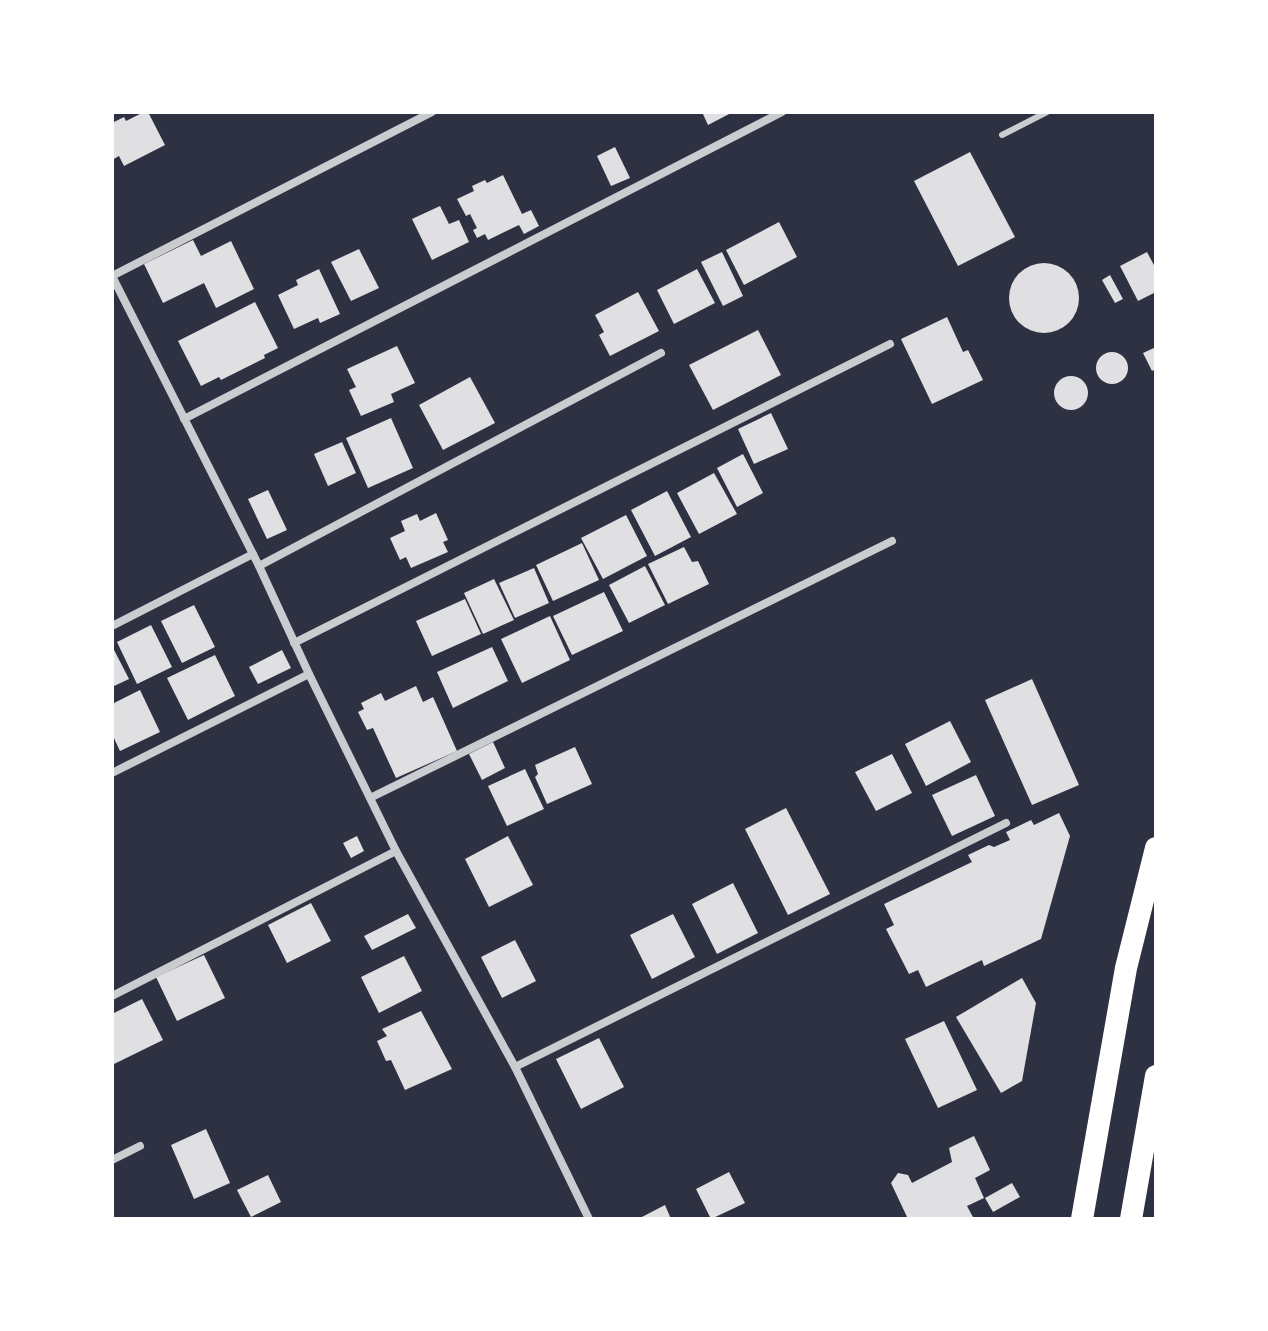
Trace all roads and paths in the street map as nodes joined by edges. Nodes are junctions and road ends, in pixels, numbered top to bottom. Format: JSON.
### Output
{"nodes":[{"id":1,"x":432,"y":112,"type":"edge"},
{"id":2,"x":782,"y":112,"type":"edge"},
{"id":3,"x":1047,"y":112,"type":"edge"},
{"id":4,"x":1002,"y":135,"type":"dead end"},
{"id":5,"x":112,"y":276,"type":"edge"},
{"id":6,"x":890,"y":344,"type":"dead end"},
{"id":7,"x":661,"y":353,"type":"dead end"},
{"id":8,"x":184,"y":419,"type":"junction"},
{"id":9,"x":892,"y":541,"type":"dead end"},
{"id":10,"x":253,"y":554,"type":"junction"},
{"id":11,"x":259,"y":566,"type":"junction"},
{"id":12,"x":112,"y":626,"type":"edge"},
{"id":13,"x":294,"y":643,"type":"junction"},
{"id":14,"x":309,"y":674,"type":"junction"},
{"id":15,"x":112,"y":773,"type":"edge"},
{"id":16,"x":370,"y":798,"type":"junction"},
{"id":17,"x":1006,"y":823,"type":"dead end"},
{"id":18,"x":1156,"y":848,"type":"edge"},
{"id":19,"x":396,"y":851,"type":"junction"},
{"id":20,"x":112,"y":996,"type":"edge"},
{"id":21,"x":515,"y":1067,"type":"junction"},
{"id":22,"x":1156,"y":1076,"type":"edge"},
{"id":23,"x":140,"y":1146,"type":"dead end"},
{"id":24,"x":112,"y":1160,"type":"edge"},
{"id":25,"x":589,"y":1219,"type":"edge"},
{"id":26,"x":1082,"y":1219,"type":"edge"},
{"id":27,"x":1131,"y":1219,"type":"edge"}],
"edges":[{"from":1,"to":5,"type":"street"},
{"from":2,"to":8,"type":"street"},
{"from":3,"to":4,"type":"lane"},
{"from":5,"to":8,"type":"street"},
{"from":6,"to":13,"type":"street"},
{"from":7,"to":11,"type":"street"},
{"from":8,"to":10,"type":"street"},
{"from":9,"to":16,"type":"street"},
{"from":10,"to":11,"type":"street"},
{"from":10,"to":12,"type":"street"},
{"from":11,"to":13,"type":"street"},
{"from":13,"to":14,"type":"street"},
{"from":14,"to":15,"type":"street"},
{"from":14,"to":16,"type":"street"},
{"from":16,"to":19,"type":"street"},
{"from":17,"to":21,"type":"street"},
{"from":18,"to":26,"type":"highway"},
{"from":19,"to":20,"type":"street"},
{"from":19,"to":21,"type":"street"},
{"from":21,"to":25,"type":"street"},
{"from":22,"to":27,"type":"highway"},
{"from":23,"to":24,"type":"street"}]}
